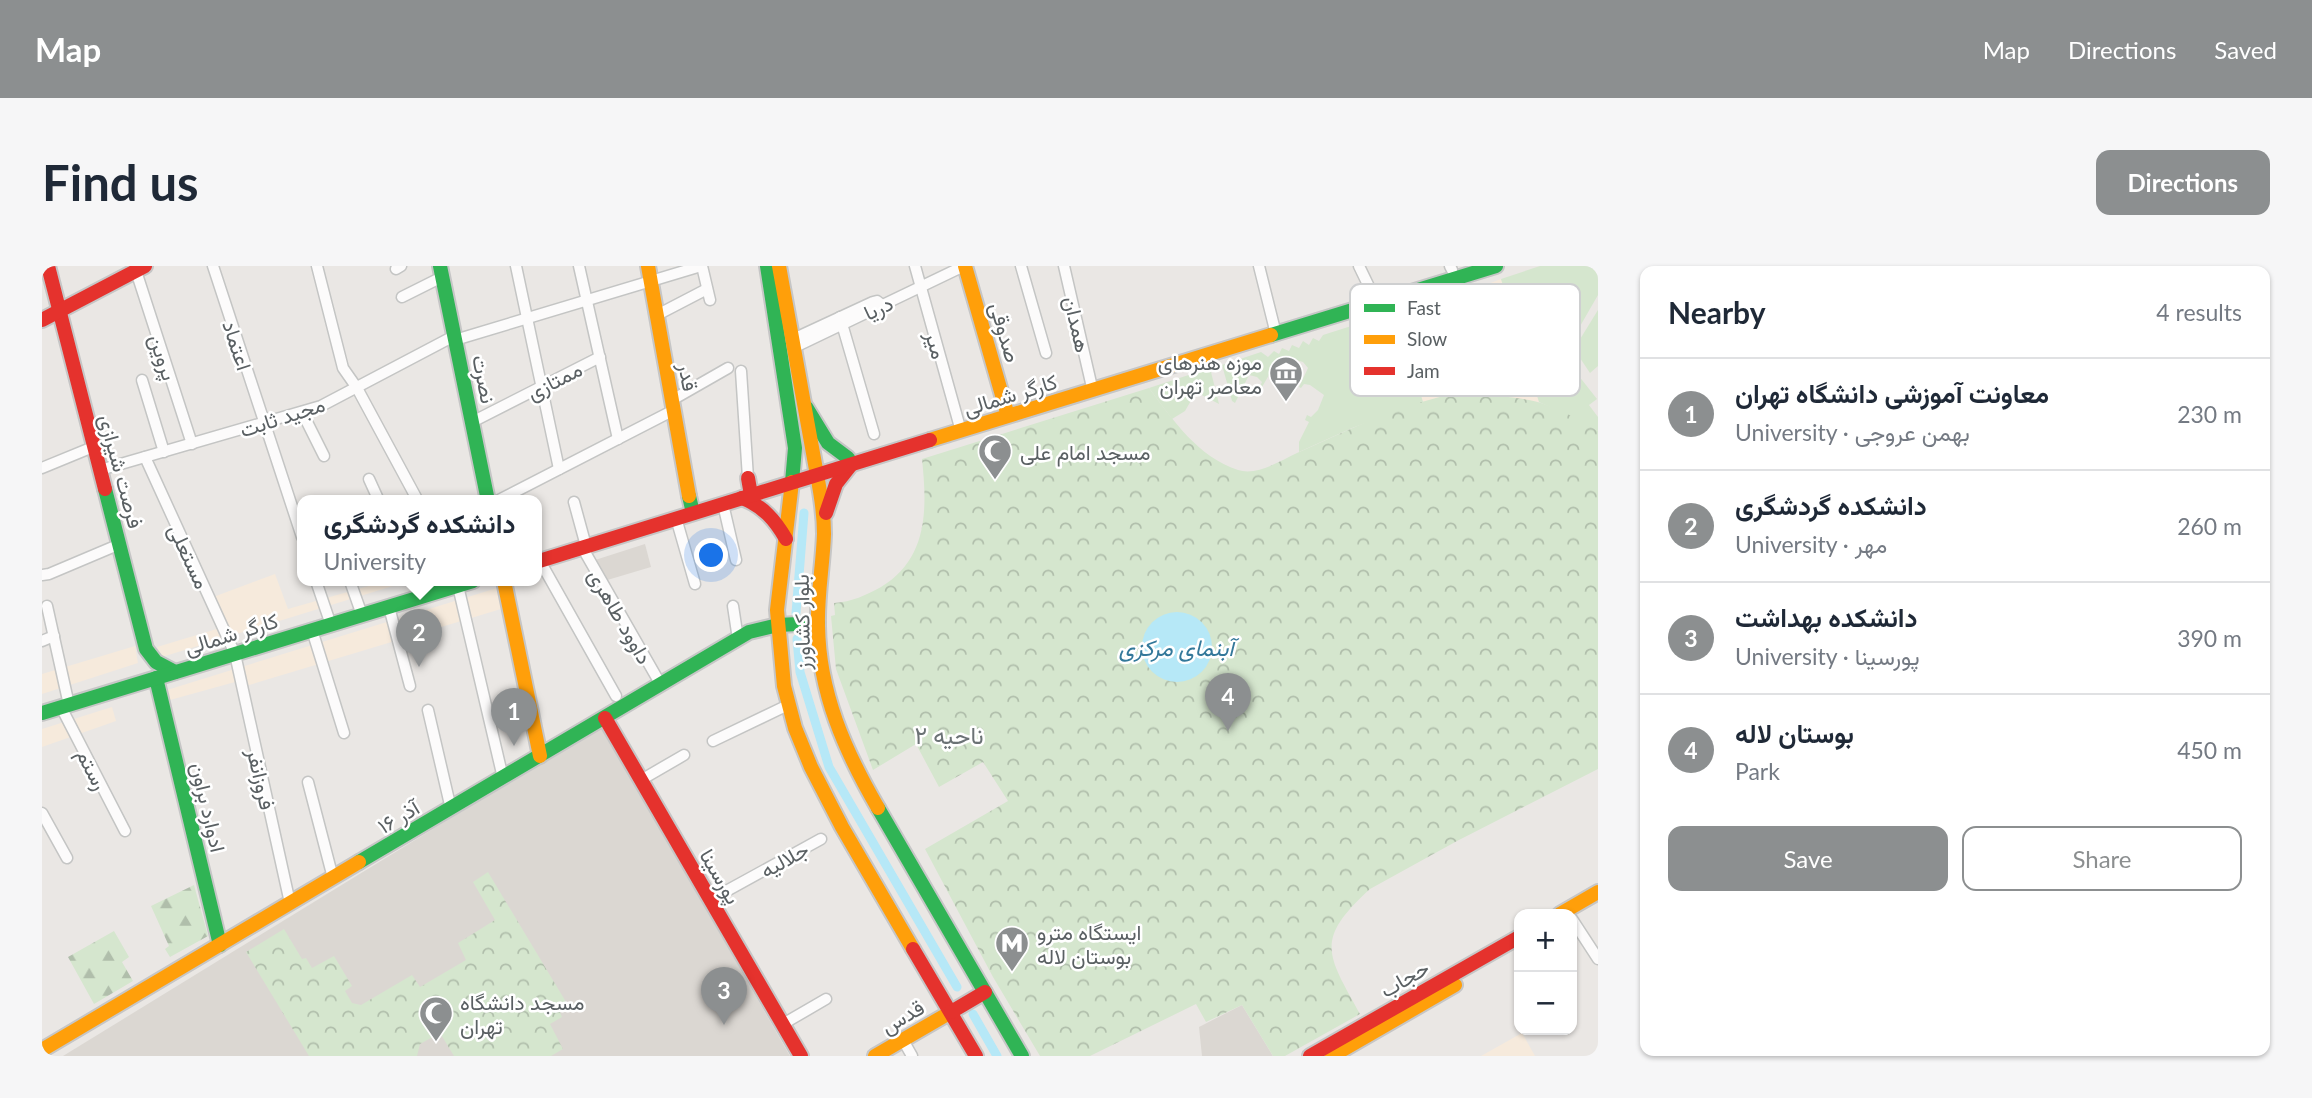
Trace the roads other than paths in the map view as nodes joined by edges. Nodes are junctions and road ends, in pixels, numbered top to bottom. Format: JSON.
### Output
{"nodes":[{"id":1,"x":48,"y":266,"type":"edge"},
{"id":2,"x":213,"y":266,"type":"edge"},
{"id":3,"x":317,"y":266,"type":"edge"},
{"id":4,"x":516,"y":266,"type":"edge"},
{"id":5,"x":579,"y":266,"type":"edge"},
{"id":6,"x":648,"y":266,"type":"edge"},
{"id":7,"x":702,"y":266,"type":"edge"},
{"id":8,"x":767,"y":266,"type":"edge"},
{"id":9,"x":779,"y":266,"type":"edge"},
{"id":10,"x":915,"y":266,"type":"edge"},
{"id":11,"x":965,"y":266,"type":"edge"},
{"id":12,"x":1021,"y":266,"type":"edge"},
{"id":13,"x":1064,"y":266,"type":"edge"},
{"id":14,"x":1259,"y":266,"type":"edge"},
{"id":15,"x":1359,"y":266,"type":"edge"},
{"id":16,"x":1496,"y":266,"type":"edge"},
{"id":17,"x":140,"y":268,"type":"edge"},
{"id":18,"x":1456,"y":270,"type":"edge"},
{"id":19,"x":441,"y":272,"type":"edge"},
{"id":20,"x":650,"y":281,"type":"junction"},
{"id":21,"x":1368,"y":284,"type":"edge"},
{"id":22,"x":1417,"y":284,"type":"edge"},
{"id":23,"x":921,"y":287,"type":"junction"},
{"id":24,"x":707,"y":289,"type":"junction"},
{"id":25,"x":402,"y":297,"type":"dead end"},
{"id":26,"x":587,"y":300,"type":"junction"},
{"id":27,"x":710,"y":300,"type":"dead end"},
{"id":28,"x":1350,"y":307,"type":"edge"},
{"id":29,"x":59,"y":311,"type":"junction"},
{"id":30,"x":657,"y":315,"type":"junction"},
{"id":31,"x":527,"y":318,"type":"junction"},
{"id":32,"x":42,"y":320,"type":"edge"},
{"id":33,"x":841,"y":320,"type":"junction"},
{"id":34,"x":1275,"y":330,"type":"junction"},
{"id":35,"x":455,"y":338,"type":"junction"},
{"id":36,"x":792,"y":344,"type":"junction"},
{"id":37,"x":1046,"y":353,"type":"dead end"},
{"id":38,"x":600,"y":357,"type":"junction"},
{"id":39,"x":728,"y":368,"type":"dead end"},
{"id":40,"x":741,"y":371,"type":"dead end"},
{"id":41,"x":142,"y":380,"type":"dead end"},
{"id":42,"x":541,"y":387,"type":"junction"},
{"id":43,"x":1092,"y":387,"type":"junction"},
{"id":44,"x":357,"y":388,"type":"junction"},
{"id":45,"x":802,"y":400,"type":"junction"},
{"id":46,"x":673,"y":405,"type":"junction"},
{"id":47,"x":302,"y":412,"type":"junction"},
{"id":48,"x":1007,"y":413,"type":"junction"},
{"id":49,"x":472,"y":422,"type":"junction"},
{"id":50,"x":264,"y":423,"type":"junction"},
{"id":51,"x":960,"y":427,"type":"junction"},
{"id":52,"x":874,"y":433,"type":"dead end"},
{"id":53,"x":618,"y":439,"type":"junction"},
{"id":54,"x":192,"y":444,"type":"junction"},
{"id":55,"x":93,"y":447,"type":"junction"},
{"id":56,"x":164,"y":452,"type":"junction"},
{"id":57,"x":324,"y":456,"type":"dead end"},
{"id":58,"x":145,"y":457,"type":"junction"},
{"id":59,"x":850,"y":461,"type":"junction"},
{"id":60,"x":42,"y":468,"type":"edge"},
{"id":61,"x":559,"y":469,"type":"junction"},
{"id":62,"x":100,"y":470,"type":"junction"},
{"id":63,"x":816,"y":472,"type":"junction"},
{"id":64,"x":747,"y":478,"type":"joint"},
{"id":65,"x":369,"y":479,"type":"dead end"},
{"id":66,"x":792,"y":482,"type":"junction"},
{"id":67,"x":376,"y":495,"type":"edge"},
{"id":68,"x":415,"y":495,"type":"edge"},
{"id":69,"x":487,"y":495,"type":"edge"},
{"id":70,"x":509,"y":495,"type":"edge"},
{"id":71,"x":747,"y":496,"type":"junction"},
{"id":72,"x":573,"y":502,"type":"dead end"},
{"id":73,"x":723,"y":504,"type":"junction"},
{"id":74,"x":693,"y":513,"type":"junction"},
{"id":75,"x":676,"y":518,"type":"junction"},
{"id":76,"x":824,"y":519,"type":"junction"},
{"id":77,"x":297,"y":522,"type":"edge"},
{"id":78,"x":786,"y":540,"type":"junction"},
{"id":79,"x":120,"y":544,"type":"junction"},
{"id":80,"x":584,"y":547,"type":"junction"},
{"id":81,"x":542,"y":560,"type":"edge"},
{"id":82,"x":736,"y":560,"type":"dead end"},
{"id":83,"x":542,"y":568,"type":"edge"},
{"id":84,"x":42,"y":575,"type":"edge"},
{"id":85,"x":695,"y":584,"type":"dead end"},
{"id":86,"x":318,"y":586,"type":"edge"},
{"id":87,"x":352,"y":586,"type":"edge"},
{"id":88,"x":420,"y":586,"type":"edge"},
{"id":89,"x":455,"y":586,"type":"edge"},
{"id":90,"x":465,"y":586,"type":"edge"},
{"id":91,"x":505,"y":586,"type":"edge"},
{"id":92,"x":424,"y":596,"type":"junction"},
{"id":93,"x":47,"y":606,"type":"dead end"},
{"id":94,"x":733,"y":606,"type":"dead end"},
{"id":95,"x":389,"y":607,"type":"junction"},
{"id":96,"x":362,"y":615,"type":"junction"},
{"id":97,"x":818,"y":623,"type":"junction"},
{"id":98,"x":331,"y":625,"type":"junction"},
{"id":99,"x":778,"y":625,"type":"junction"},
{"id":100,"x":312,"y":630,"type":"junction"},
{"id":101,"x":54,"y":636,"type":"junction"},
{"id":102,"x":738,"y":639,"type":"junction"},
{"id":103,"x":42,"y":640,"type":"edge"},
{"id":104,"x":235,"y":654,"type":"junction"},
{"id":105,"x":176,"y":672,"type":"junction"},
{"id":106,"x":156,"y":678,"type":"junction"},
{"id":107,"x":660,"y":685,"type":"junction"},
{"id":108,"x":410,"y":686,"type":"dead end"},
{"id":109,"x":616,"y":696,"type":"dead end"},
{"id":110,"x":788,"y":705,"type":"junction"},
{"id":111,"x":65,"y":706,"type":"junction"},
{"id":112,"x":429,"y":710,"type":"dead end"},
{"id":113,"x":42,"y":713,"type":"edge"},
{"id":114,"x":605,"y":718,"type":"junction"},
{"id":115,"x":344,"y":733,"type":"dead end"},
{"id":116,"x":713,"y":741,"type":"dead end"},
{"id":117,"x":684,"y":755,"type":"dead end"},
{"id":118,"x":540,"y":756,"type":"junction"},
{"id":119,"x":503,"y":778,"type":"junction"},
{"id":120,"x":641,"y":780,"type":"junction"},
{"id":121,"x":308,"y":782,"type":"dead end"},
{"id":122,"x":451,"y":808,"type":"junction"},
{"id":123,"x":42,"y":813,"type":"edge"},
{"id":124,"x":125,"y":831,"type":"dead end"},
{"id":125,"x":821,"y":839,"type":"dead end"},
{"id":126,"x":68,"y":859,"type":"dead end"},
{"id":127,"x":333,"y":878,"type":"junction"},
{"id":128,"x":1598,"y":892,"type":"edge"},
{"id":129,"x":710,"y":900,"type":"junction"},
{"id":130,"x":290,"y":903,"type":"junction"},
{"id":131,"x":1598,"y":903,"type":"edge"},
{"id":132,"x":1576,"y":909,"type":"edge"},
{"id":133,"x":1577,"y":911,"type":"edge"},
{"id":134,"x":1577,"y":928,"type":"edge"},
{"id":135,"x":1514,"y":940,"type":"edge"},
{"id":136,"x":220,"y":945,"type":"junction"},
{"id":137,"x":1514,"y":951,"type":"edge"},
{"id":138,"x":1598,"y":959,"type":"edge"},
{"id":139,"x":985,"y":992,"type":"junction"},
{"id":140,"x":825,"y":999,"type":"dead end"},
{"id":141,"x":951,"y":1012,"type":"junction"},
{"id":142,"x":783,"y":1024,"type":"junction"},
{"id":143,"x":1352,"y":1039,"type":"junction"},
{"id":144,"x":903,"y":1040,"type":"junction"},
{"id":145,"x":42,"y":1050,"type":"edge"},
{"id":146,"x":801,"y":1056,"type":"edge"},
{"id":147,"x":875,"y":1056,"type":"edge"},
{"id":148,"x":912,"y":1056,"type":"edge"},
{"id":149,"x":976,"y":1056,"type":"edge"},
{"id":150,"x":1022,"y":1056,"type":"edge"},
{"id":151,"x":1310,"y":1056,"type":"edge"},
{"id":152,"x":1333,"y":1056,"type":"edge"}],
"edges":[{"from":1,"to":29,"type":"main road","name":"فرصت شیرازی"},
{"from":2,"to":50,"type":"street","name":"اعتماد"},
{"from":3,"to":44,"type":"street"},
{"from":4,"to":31,"type":"street"},
{"from":5,"to":26,"type":"street"},
{"from":6,"to":20,"type":"main road","name":"قدر"},
{"from":7,"to":20,"type":"street","name":"مجید ثابت"},
{"from":7,"to":24,"type":"street"},
{"from":8,"to":66,"type":"main road","name":"بلوار کشاورز"},
{"from":9,"to":36,"type":"main road","name":"بلوار کشاورز"},
{"from":10,"to":23,"type":"street","name":"میر"},
{"from":11,"to":23,"type":"street","name":"دریا"},
{"from":11,"to":48,"type":"main road","name":"صدوقی"},
{"from":12,"to":37,"type":"street"},
{"from":13,"to":43,"type":"street","name":"همدان"},
{"from":14,"to":34,"type":"street"},
{"from":15,"to":21,"type":"street"},
{"from":16,"to":18,"type":"main road"},
{"from":17,"to":29,"type":"main road"},
{"from":17,"to":54,"type":"street","name":"پروین"},
{"from":18,"to":22,"type":"main road"},
{"from":19,"to":25,"type":"street"},
{"from":19,"to":35,"type":"main road","name":"نصرت"},
{"from":20,"to":26,"type":"street","name":"مجید ثابت"},
{"from":20,"to":30,"type":"main road","name":"قدر"},
{"from":23,"to":33,"type":"street","name":"دریا"},
{"from":23,"to":51,"type":"street","name":"میر"},
{"from":24,"to":27,"type":"street"},
{"from":24,"to":30,"type":"street"},
{"from":26,"to":31,"type":"street","name":"مجید ثابت"},
{"from":26,"to":38,"type":"street"},
{"from":28,"to":34,"type":"main road"},
{"from":29,"to":32,"type":"main road"},
{"from":29,"to":55,"type":"main road","name":"فرصت شیرازی"},
{"from":30,"to":46,"type":"main road","name":"قدر"},
{"from":31,"to":35,"type":"street","name":"مجید ثابت"},
{"from":31,"to":42,"type":"street"},
{"from":33,"to":36,"type":"street","name":"دریا"},
{"from":33,"to":52,"type":"street"},
{"from":34,"to":43,"type":"main road"},
{"from":35,"to":44,"type":"street","name":"مجید ثابت"},
{"from":35,"to":49,"type":"main road","name":"نصرت"},
{"from":36,"to":45,"type":"main road","name":"بلوار کشاورز"},
{"from":38,"to":42,"type":"street","name":"ممتازی"},
{"from":38,"to":53,"type":"street"},
{"from":39,"to":46,"type":"street"},
{"from":40,"to":64,"type":"street"},
{"from":41,"to":56,"type":"street"},
{"from":42,"to":49,"type":"street","name":"ممتازی"},
{"from":42,"to":61,"type":"street"},
{"from":43,"to":48,"type":"main road","name":"کارگر شمالی"},
{"from":44,"to":47,"type":"street","name":"مجید ثابت"},
{"from":44,"to":68,"type":"street"},
{"from":45,"to":59,"type":"main road"},
{"from":45,"to":63,"type":"main road","name":"بلوار کشاورز"},
{"from":46,"to":53,"type":"street"},
{"from":46,"to":74,"type":"main road","name":"قدر"},
{"from":47,"to":50,"type":"street","name":"مجید ثابت"},
{"from":47,"to":57,"type":"street"},
{"from":48,"to":51,"type":"main road","name":"کارگر شمالی"},
{"from":49,"to":69,"type":"main road","name":"نصرت"},
{"from":50,"to":54,"type":"street","name":"مجید ثابت"},
{"from":50,"to":77,"type":"street","name":"اعتماد"},
{"from":51,"to":59,"type":"main road","name":"کارگر شمالی"},
{"from":53,"to":61,"type":"street"},
{"from":54,"to":56,"type":"street","name":"مجید ثابت"},
{"from":55,"to":60,"type":"street"},
{"from":55,"to":62,"type":"main road","name":"فرصت شیرازی"},
{"from":56,"to":58,"type":"street","name":"مجید ثابت"},
{"from":58,"to":62,"type":"street","name":"مجید ثابت"},
{"from":58,"to":104,"type":"street","name":"مستعلی"},
{"from":59,"to":63,"type":"main road","name":"کارگر شمالی"},
{"from":59,"to":76,"type":"main road"},
{"from":61,"to":70,"type":"street"},
{"from":62,"to":79,"type":"main road","name":"فرصت شیرازی"},
{"from":63,"to":66,"type":"main road","name":"کارگر شمالی"},
{"from":63,"to":76,"type":"main road","name":"بلوار کشاورز"},
{"from":64,"to":71,"type":"main road"},
{"from":65,"to":67,"type":"street"},
{"from":66,"to":71,"type":"main road","name":"کارگر شمالی"},
{"from":66,"to":78,"type":"main road","name":"بلوار کشاورز"},
{"from":71,"to":73,"type":"main road","name":"کارگر شمالی"},
{"from":71,"to":78,"type":"main road"},
{"from":72,"to":80,"type":"street","name":"داوود طاهری"},
{"from":73,"to":74,"type":"main road","name":"کارگر شمالی"},
{"from":73,"to":82,"type":"street"},
{"from":74,"to":75,"type":"main road","name":"کارگر شمالی"},
{"from":75,"to":80,"type":"main road","name":"کارگر شمالی"},
{"from":75,"to":85,"type":"street"},
{"from":76,"to":97,"type":"main road","name":"بلوار کشاورز"},
{"from":78,"to":99,"type":"main road","name":"بلوار کشاورز"},
{"from":79,"to":84,"type":"street"},
{"from":79,"to":105,"type":"main road","name":"فرصت شیرازی"},
{"from":80,"to":81,"type":"main road","name":"کارگر شمالی"},
{"from":80,"to":107,"type":"street","name":"داوود طاهری"},
{"from":83,"to":109,"type":"street"},
{"from":86,"to":98,"type":"street"},
{"from":87,"to":96,"type":"street"},
{"from":88,"to":92,"type":"street"},
{"from":89,"to":92,"type":"main road","name":"کارگر شمالی"},
{"from":90,"to":119,"type":"street"},
{"from":91,"to":118,"type":"main road"},
{"from":92,"to":95,"type":"main road","name":"کارگر شمالی"},
{"from":93,"to":101,"type":"street","name":"رستم"},
{"from":94,"to":102,"type":"street"},
{"from":95,"to":96,"type":"main road","name":"کارگر شمالی"},
{"from":95,"to":108,"type":"street"},
{"from":96,"to":98,"type":"main road","name":"کارگر شمالی"},
{"from":97,"to":99,"type":"main road","name":"۱۶ آذر"},
{"from":97,"to":139,"type":"main road","name":"بلوار کشاورز"},
{"from":98,"to":100,"type":"main road","name":"کارگر شمالی"},
{"from":99,"to":102,"type":"main road","name":"۱۶ آذر"},
{"from":99,"to":110,"type":"main road","name":"بلوار کشاورز"},
{"from":100,"to":104,"type":"main road","name":"کارگر شمالی"},
{"from":100,"to":115,"type":"street"},
{"from":101,"to":103,"type":"street"},
{"from":101,"to":111,"type":"street","name":"رستم"},
{"from":102,"to":107,"type":"main road","name":"۱۶ آذر"},
{"from":104,"to":105,"type":"main road","name":"کارگر شمالی"},
{"from":104,"to":130,"type":"street","name":"فروزانفر"},
{"from":105,"to":106,"type":"main road","name":"کارگر شمالی"},
{"from":106,"to":111,"type":"main road","name":"کارگر شمالی"},
{"from":106,"to":136,"type":"main road","name":"ادوارد براون"},
{"from":107,"to":114,"type":"main road","name":"۱۶ آذر"},
{"from":110,"to":116,"type":"street"},
{"from":110,"to":141,"type":"main road","name":"بلوار کشاورز"},
{"from":111,"to":113,"type":"main road","name":"کارگر شمالی"},
{"from":111,"to":124,"type":"street","name":"رستم"},
{"from":112,"to":122,"type":"street"},
{"from":114,"to":118,"type":"main road","name":"۱۶ آذر"},
{"from":114,"to":120,"type":"main road","name":"پورسینا"},
{"from":117,"to":120,"type":"street"},
{"from":118,"to":119,"type":"main road","name":"۱۶ آذر"},
{"from":119,"to":122,"type":"main road","name":"۱۶ آذر"},
{"from":120,"to":129,"type":"main road","name":"پورسینا"},
{"from":121,"to":127,"type":"street"},
{"from":122,"to":127,"type":"main road","name":"۱۶ آذر"},
{"from":123,"to":126,"type":"street"},
{"from":125,"to":129,"type":"street","name":"جلالیه"},
{"from":127,"to":130,"type":"main road","name":"۱۶ آذر"},
{"from":128,"to":132,"type":"main road"},
{"from":129,"to":142,"type":"main road","name":"پورسینا"},
{"from":130,"to":136,"type":"main road","name":"۱۶ آذر"},
{"from":131,"to":133,"type":"main road"},
{"from":134,"to":138,"type":"street"},
{"from":135,"to":143,"type":"main road","name":"حجاب"},
{"from":136,"to":145,"type":"main road","name":"۱۶ آذر"},
{"from":137,"to":143,"type":"main road","name":"حجاب"},
{"from":139,"to":141,"type":"main road","name":"قدس"},
{"from":139,"to":150,"type":"main road","name":"بلوار کشاورز"},
{"from":140,"to":142,"type":"street"},
{"from":141,"to":144,"type":"main road","name":"قدس"},
{"from":141,"to":149,"type":"main road","name":"بلوار کشاورز"},
{"from":142,"to":146,"type":"main road","name":"پورسینا"},
{"from":143,"to":151,"type":"main road","name":"حجاب"},
{"from":143,"to":152,"type":"main road","name":"حجاب"},
{"from":144,"to":147,"type":"main road","name":"قدس"},
{"from":144,"to":148,"type":"street"}]}
